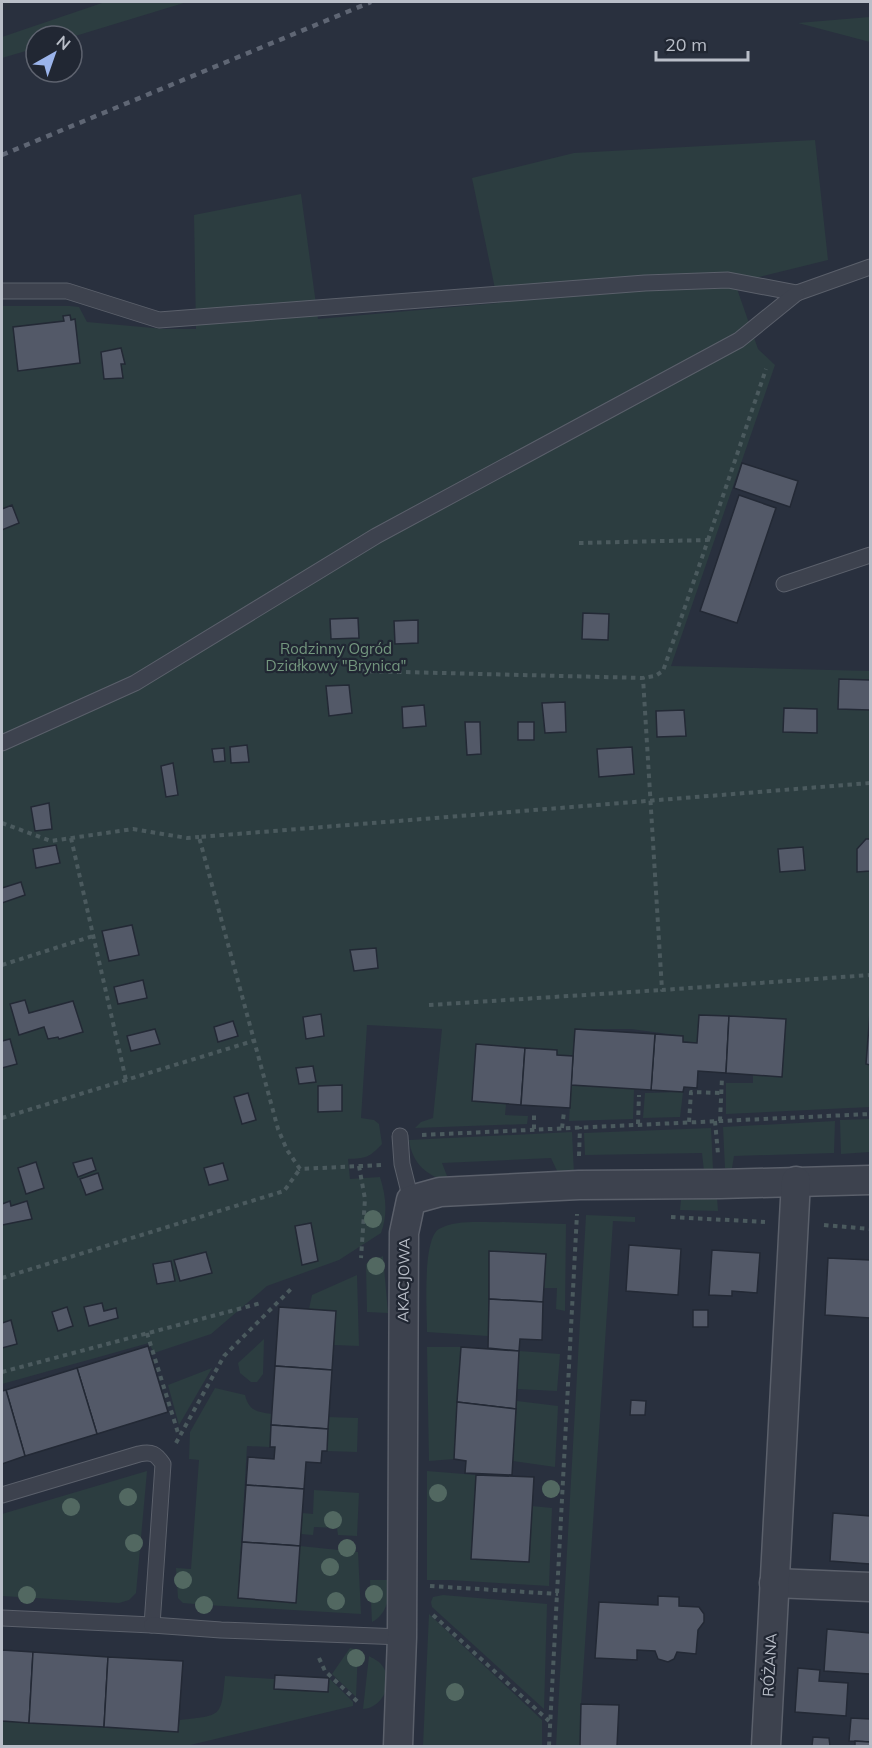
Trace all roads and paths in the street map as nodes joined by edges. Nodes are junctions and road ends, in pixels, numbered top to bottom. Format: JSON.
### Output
{"nodes":[{"id":1,"x":870,"y":267,"type":"edge"},
{"id":2,"x":2,"y":291,"type":"edge"},
{"id":3,"x":797,"y":293,"type":"junction"},
{"id":4,"x":766,"y":369,"type":"dead end"},
{"id":5,"x":708,"y":540,"type":"junction"},
{"id":6,"x":579,"y":543,"type":"dead end"},
{"id":7,"x":870,"y":555,"type":"edge"},
{"id":8,"x":784,"y":584,"type":"dead end"},
{"id":9,"x":360,"y":671,"type":"dead end"},
{"id":10,"x":643,"y":678,"type":"junction"},
{"id":11,"x":2,"y":743,"type":"edge"},
{"id":12,"x":870,"y":783,"type":"edge"},
{"id":13,"x":649,"y":800,"type":"junction"},
{"id":14,"x":2,"y":823,"type":"edge"},
{"id":15,"x":199,"y":837,"type":"junction"},
{"id":16,"x":71,"y":838,"type":"junction"},
{"id":17,"x":93,"y":936,"type":"junction"},
{"id":18,"x":2,"y":965,"type":"edge"},
{"id":19,"x":870,"y":975,"type":"edge"},
{"id":20,"x":662,"y":990,"type":"junction"},
{"id":21,"x":429,"y":1005,"type":"dead end"},
{"id":22,"x":253,"y":1041,"type":"junction"},
{"id":23,"x":722,"y":1077,"type":"dead end"},
{"id":24,"x":126,"y":1080,"type":"junction"},
{"id":25,"x":721,"y":1093,"type":"junction"},
{"id":26,"x":639,"y":1095,"type":"dead end"},
{"id":27,"x":534,"y":1111,"type":"dead end"},
{"id":28,"x":564,"y":1112,"type":"dead end"},
{"id":29,"x":870,"y":1114,"type":"edge"},
{"id":30,"x":2,"y":1118,"type":"edge"},
{"id":31,"x":720,"y":1121,"type":"junction"},
{"id":32,"x":689,"y":1122,"type":"junction"},
{"id":33,"x":638,"y":1124,"type":"junction"},
{"id":34,"x":580,"y":1127,"type":"junction"},
{"id":35,"x":562,"y":1128,"type":"junction"},
{"id":36,"x":534,"y":1129,"type":"junction"},
{"id":37,"x":400,"y":1136,"type":"joint"},
{"id":38,"x":402,"y":1164,"type":"junction"},
{"id":39,"x":358,"y":1167,"type":"junction"},
{"id":40,"x":300,"y":1169,"type":"junction"},
{"id":41,"x":870,"y":1180,"type":"edge"},
{"id":42,"x":796,"y":1181,"type":"junction"},
{"id":43,"x":579,"y":1185,"type":"junction"},
{"id":44,"x":411,"y":1200,"type":"junction"},
{"id":45,"x":667,"y":1216,"type":"dead end"},
{"id":46,"x":795,"y":1223,"type":"junction"},
{"id":47,"x":870,"y":1229,"type":"edge"},
{"id":48,"x":361,"y":1258,"type":"dead end"},
{"id":49,"x":2,"y":1278,"type":"edge"},
{"id":50,"x":292,"y":1288,"type":"dead end"},
{"id":51,"x":261,"y":1303,"type":"dead end"},
{"id":52,"x":147,"y":1333,"type":"junction"},
{"id":53,"x":2,"y":1372,"type":"edge"},
{"id":54,"x":179,"y":1437,"type":"junction"},
{"id":55,"x":163,"y":1464,"type":"junction"},
{"id":56,"x":2,"y":1495,"type":"edge"},
{"id":57,"x":774,"y":1583,"type":"junction"},
{"id":58,"x":424,"y":1586,"type":"dead end"},
{"id":59,"x":870,"y":1587,"type":"edge"},
{"id":60,"x":558,"y":1594,"type":"junction"},
{"id":61,"x":425,"y":1608,"type":"dead end"},
{"id":62,"x":2,"y":1618,"type":"edge"},
{"id":63,"x":152,"y":1625,"type":"junction"},
{"id":64,"x":310,"y":1634,"type":"junction"},
{"id":65,"x":402,"y":1637,"type":"junction"},
{"id":66,"x":360,"y":1704,"type":"dead end"},
{"id":67,"x":549,"y":1722,"type":"junction"},
{"id":68,"x":398,"y":1746,"type":"edge"},
{"id":69,"x":549,"y":1746,"type":"edge"},
{"id":70,"x":766,"y":1746,"type":"edge"}],
"edges":[{"from":1,"to":3,"type":"lane"},
{"from":2,"to":3,"type":"lane"},
{"from":3,"to":11,"type":"lane"},
{"from":4,"to":5,"type":"path"},
{"from":5,"to":6,"type":"path"},
{"from":5,"to":10,"type":"path"},
{"from":7,"to":8,"type":"lane"},
{"from":9,"to":10,"type":"path"},
{"from":10,"to":13,"type":"path"},
{"from":12,"to":13,"type":"path"},
{"from":13,"to":15,"type":"path"},
{"from":13,"to":20,"type":"path"},
{"from":14,"to":16,"type":"path"},
{"from":15,"to":16,"type":"path"},
{"from":15,"to":22,"type":"path"},
{"from":16,"to":17,"type":"path"},
{"from":17,"to":18,"type":"path"},
{"from":17,"to":24,"type":"path"},
{"from":19,"to":20,"type":"path"},
{"from":20,"to":21,"type":"path"},
{"from":22,"to":24,"type":"path"},
{"from":22,"to":40,"type":"path"},
{"from":23,"to":25,"type":"path"},
{"from":24,"to":30,"type":"path"},
{"from":25,"to":31,"type":"path"},
{"from":25,"to":32,"type":"path"},
{"from":26,"to":33,"type":"path"},
{"from":27,"to":36,"type":"path"},
{"from":28,"to":35,"type":"path"},
{"from":29,"to":31,"type":"path"},
{"from":31,"to":32,"type":"path"},
{"from":32,"to":33,"type":"path"},
{"from":33,"to":34,"type":"path"},
{"from":34,"to":35,"type":"path"},
{"from":34,"to":43,"type":"path"},
{"from":35,"to":36,"type":"path"},
{"from":36,"to":37,"type":"path"},
{"from":37,"to":38,"type":"lane"},
{"from":38,"to":39,"type":"path"},
{"from":38,"to":44,"type":"lane"},
{"from":39,"to":40,"type":"path"},
{"from":39,"to":48,"type":"path"},
{"from":40,"to":49,"type":"path"},
{"from":41,"to":42,"type":"street"},
{"from":42,"to":43,"type":"street"},
{"from":42,"to":46,"type":"street"},
{"from":43,"to":44,"type":"street"},
{"from":43,"to":60,"type":"path"},
{"from":44,"to":65,"type":"street","name":"AKACJOWA"},
{"from":45,"to":46,"type":"path"},
{"from":46,"to":47,"type":"path"},
{"from":46,"to":57,"type":"street"},
{"from":50,"to":54,"type":"path"},
{"from":51,"to":52,"type":"path"},
{"from":52,"to":53,"type":"path"},
{"from":52,"to":54,"type":"path"},
{"from":54,"to":55,"type":"path"},
{"from":55,"to":56,"type":"lane"},
{"from":55,"to":63,"type":"lane"},
{"from":57,"to":59,"type":"street"},
{"from":57,"to":70,"type":"street","name":"RÓŻANA"},
{"from":58,"to":60,"type":"path"},
{"from":60,"to":67,"type":"path"},
{"from":61,"to":67,"type":"path"},
{"from":62,"to":63,"type":"lane"},
{"from":63,"to":64,"type":"lane"},
{"from":64,"to":65,"type":"lane"},
{"from":64,"to":66,"type":"path"},
{"from":65,"to":68,"type":"street","name":"AKACJOWA"},
{"from":67,"to":69,"type":"path"}]}
